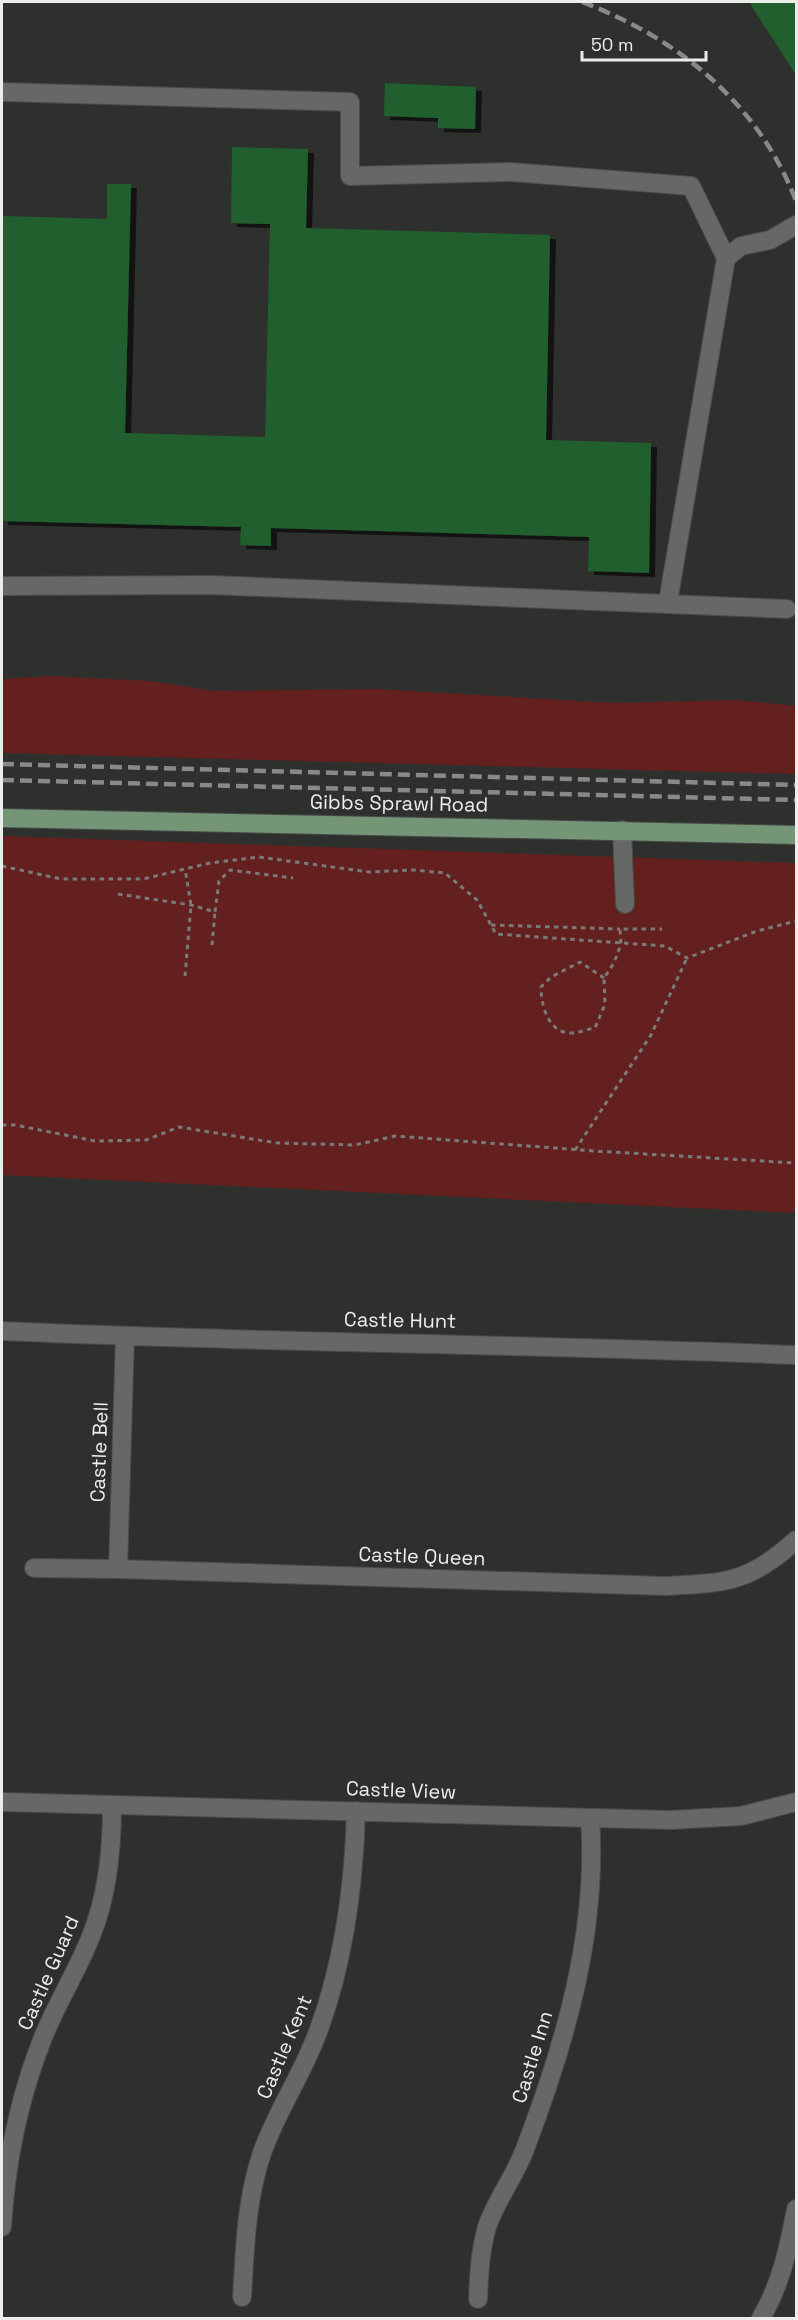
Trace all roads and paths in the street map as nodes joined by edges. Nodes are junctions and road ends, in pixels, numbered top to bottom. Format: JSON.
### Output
{"nodes":[{"id":1,"x":2,"y":92,"type":"edge"},
{"id":2,"x":796,"y":225,"type":"edge"},
{"id":3,"x":726,"y":258,"type":"junction"},
{"id":4,"x":2,"y":586,"type":"edge"},
{"id":5,"x":668,"y":603,"type":"junction"},
{"id":6,"x":787,"y":609,"type":"dead end"},
{"id":7,"x":2,"y":818,"type":"edge"},
{"id":8,"x":622,"y":830,"type":"junction"},
{"id":9,"x":796,"y":835,"type":"edge"},
{"id":10,"x":2,"y":866,"type":"edge"},
{"id":11,"x":185,"y":869,"type":"junction"},
{"id":12,"x":293,"y":878,"type":"dead end"},
{"id":13,"x":118,"y":894,"type":"dead end"},
{"id":14,"x":625,"y":904,"type":"dead end"},
{"id":15,"x":191,"y":905,"type":"junction"},
{"id":16,"x":215,"y":912,"type":"junction"},
{"id":17,"x":796,"y":921,"type":"edge"},
{"id":18,"x":491,"y":925,"type":"junction"},
{"id":19,"x":620,"y":929,"type":"junction"},
{"id":20,"x":662,"y":929,"type":"dead end"},
{"id":21,"x":621,"y":944,"type":"junction"},
{"id":22,"x":212,"y":945,"type":"dead end"},
{"id":23,"x":687,"y":957,"type":"junction"},
{"id":24,"x":185,"y":976,"type":"dead end"},
{"id":25,"x":604,"y":978,"type":"junction"},
{"id":26,"x":2,"y":1125,"type":"edge"},
{"id":27,"x":574,"y":1150,"type":"junction"},
{"id":28,"x":796,"y":1163,"type":"edge"},
{"id":29,"x":2,"y":1331,"type":"edge"},
{"id":30,"x":124,"y":1336,"type":"junction"},
{"id":31,"x":796,"y":1355,"type":"edge"},
{"id":32,"x":796,"y":1540,"type":"edge"},
{"id":33,"x":34,"y":1568,"type":"dead end"},
{"id":34,"x":118,"y":1569,"type":"junction"},
{"id":35,"x":2,"y":1802,"type":"edge"},
{"id":36,"x":796,"y":1802,"type":"edge"},
{"id":37,"x":112,"y":1806,"type":"junction"},
{"id":38,"x":356,"y":1811,"type":"junction"},
{"id":39,"x":590,"y":1818,"type":"junction"},
{"id":40,"x":796,"y":2209,"type":"edge"},
{"id":41,"x":2,"y":2228,"type":"edge"},
{"id":42,"x":242,"y":2296,"type":"dead end"},
{"id":43,"x":478,"y":2299,"type":"dead end"},
{"id":44,"x":761,"y":2319,"type":"edge"}],
"edges":[{"from":1,"to":3,"type":"street"},
{"from":2,"to":3,"type":"street"},
{"from":3,"to":5,"type":"street"},
{"from":4,"to":5,"type":"street"},
{"from":5,"to":6,"type":"street"},
{"from":7,"to":8,"type":"main road","name":"Gibbs Sprawl Road"},
{"from":8,"to":9,"type":"main road","name":"Gibbs Sprawl Road"},
{"from":8,"to":14,"type":"street"},
{"from":10,"to":11,"type":"path"},
{"from":11,"to":15,"type":"path"},
{"from":11,"to":18,"type":"path"},
{"from":12,"to":16,"type":"path"},
{"from":13,"to":15,"type":"path"},
{"from":15,"to":16,"type":"path"},
{"from":15,"to":24,"type":"path"},
{"from":16,"to":22,"type":"path"},
{"from":17,"to":23,"type":"path"},
{"from":18,"to":19,"type":"path"},
{"from":18,"to":21,"type":"path"},
{"from":19,"to":20,"type":"path"},
{"from":19,"to":21,"type":"path"},
{"from":21,"to":23,"type":"path"},
{"from":21,"to":25,"type":"path"},
{"from":23,"to":27,"type":"path"},
{"from":25,"to":25,"type":"path"},
{"from":26,"to":27,"type":"path"},
{"from":27,"to":28,"type":"path"},
{"from":29,"to":30,"type":"street","name":"Castle Hunt"},
{"from":30,"to":31,"type":"street","name":"Castle Hunt"},
{"from":30,"to":34,"type":"street","name":"Castle Bell"},
{"from":32,"to":34,"type":"street","name":"Castle Queen"},
{"from":33,"to":34,"type":"street","name":"Castle Queen"},
{"from":35,"to":37,"type":"street","name":"Castle View"},
{"from":36,"to":39,"type":"street","name":"Castle View"},
{"from":37,"to":38,"type":"street","name":"Castle View"},
{"from":37,"to":41,"type":"street","name":"Castle Guard"},
{"from":38,"to":39,"type":"street","name":"Castle View"},
{"from":38,"to":42,"type":"street","name":"Castle Kent"},
{"from":39,"to":43,"type":"street","name":"Castle Inn"},
{"from":40,"to":44,"type":"street"}]}
